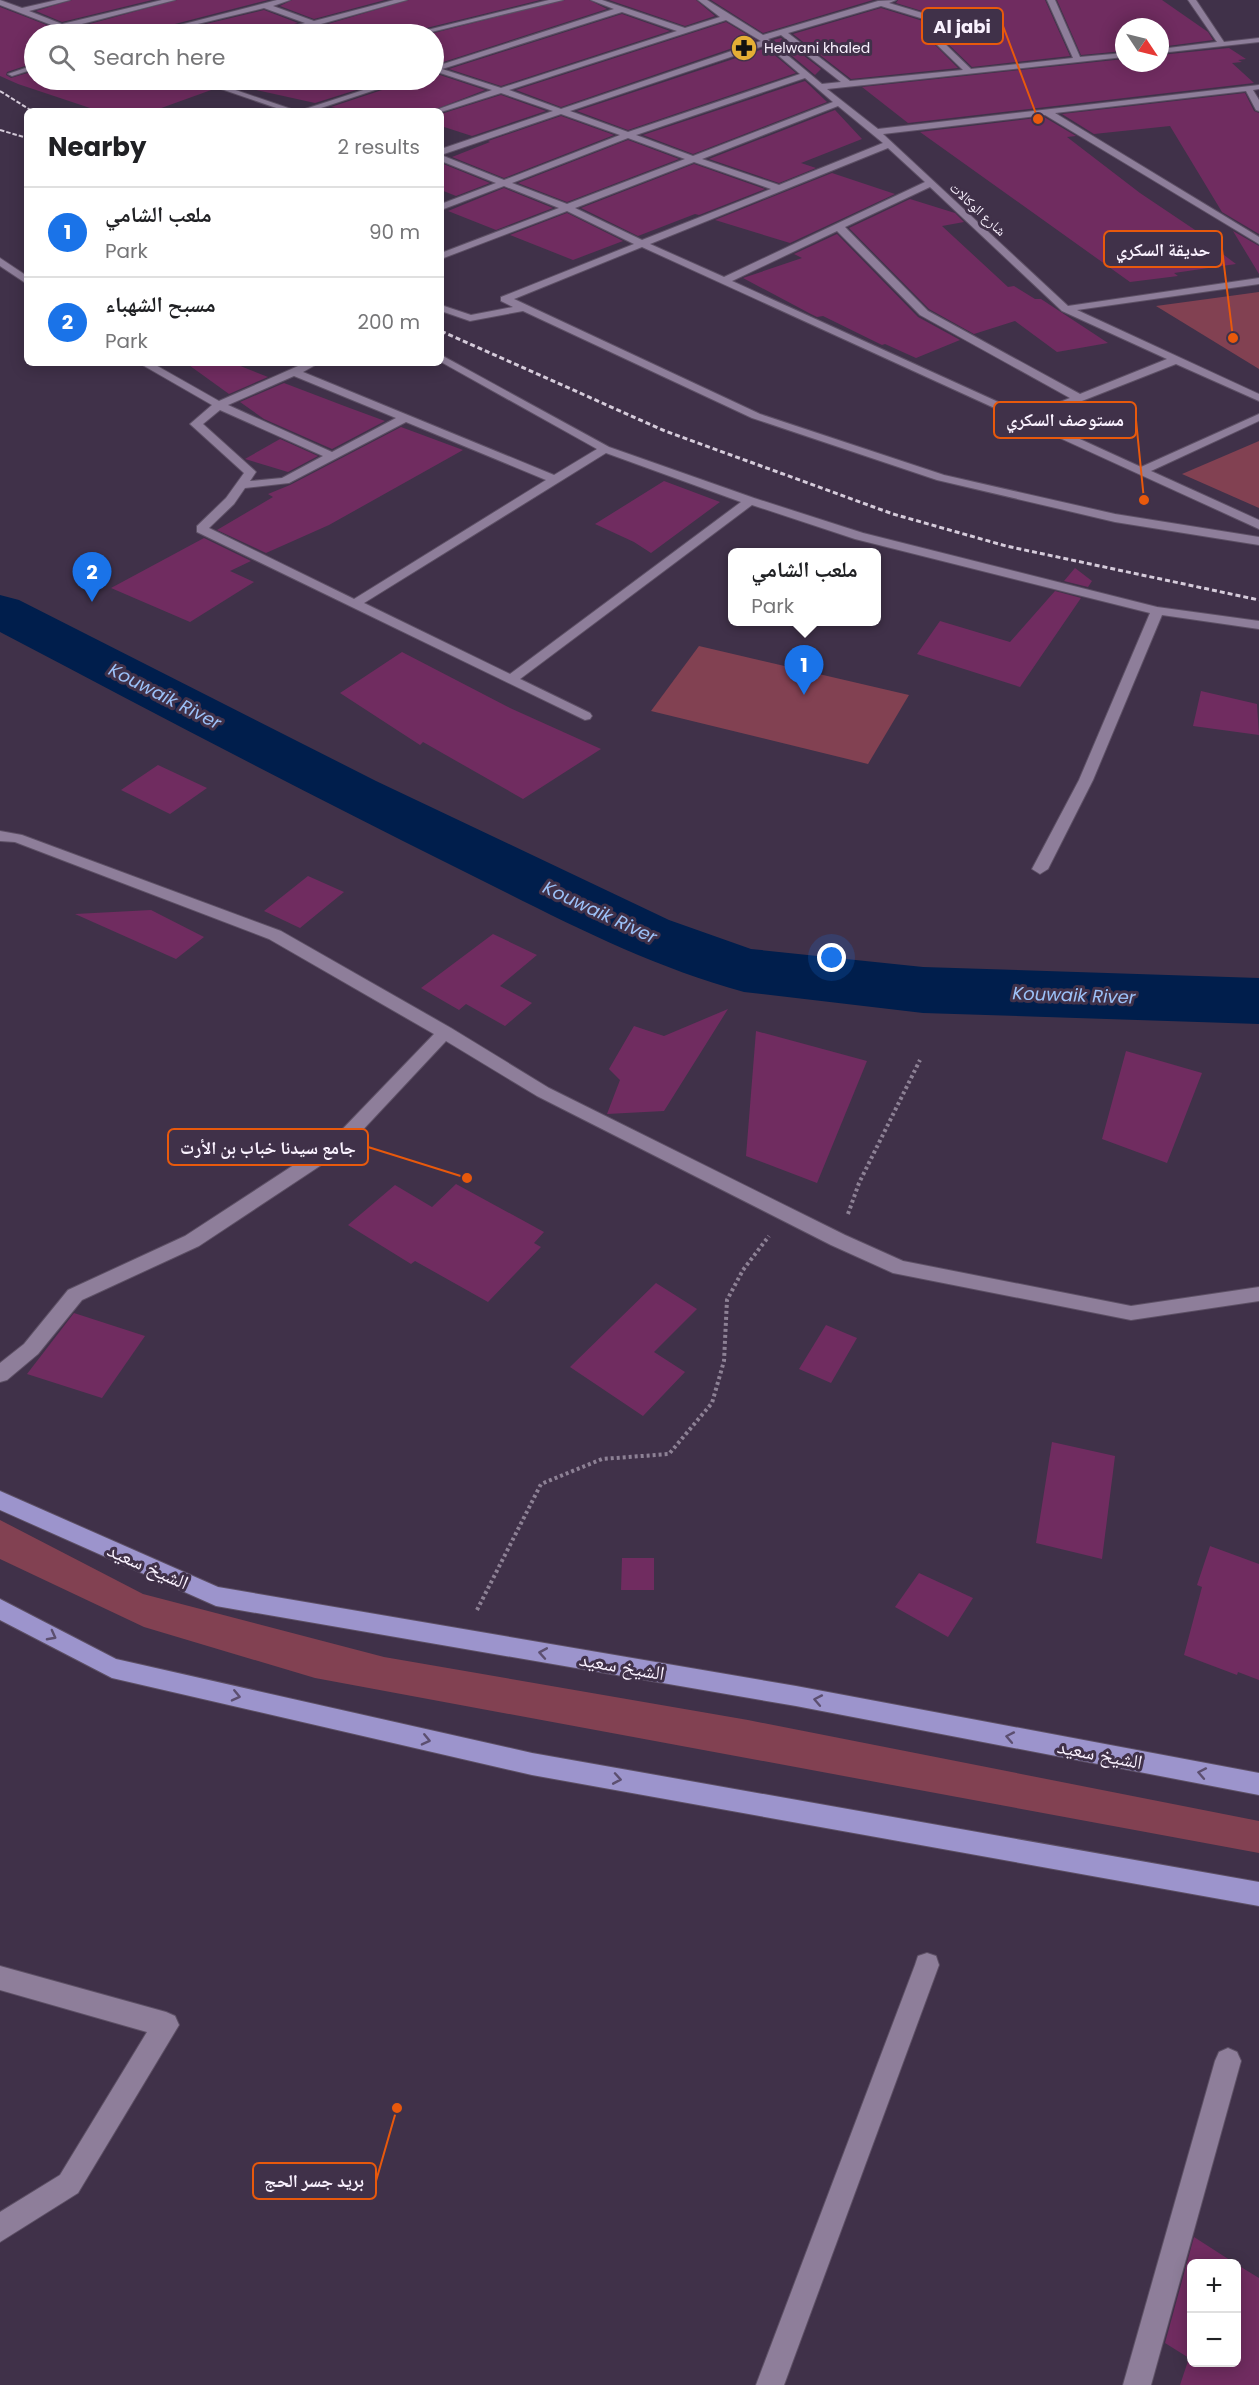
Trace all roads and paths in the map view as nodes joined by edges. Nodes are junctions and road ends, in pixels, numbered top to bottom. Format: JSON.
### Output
{"nodes":[{"id":1,"x":66,"y":0,"type":"edge"},
{"id":2,"x":171,"y":0,"type":"edge"},
{"id":3,"x":252,"y":0,"type":"edge"},
{"id":4,"x":286,"y":0,"type":"edge"},
{"id":5,"x":403,"y":0,"type":"edge"},
{"id":6,"x":559,"y":0,"type":"edge"},
{"id":7,"x":595,"y":0,"type":"edge"},
{"id":8,"x":703,"y":0,"type":"edge"},
{"id":9,"x":892,"y":0,"type":"edge"},
{"id":10,"x":1051,"y":0,"type":"edge"},
{"id":11,"x":1192,"y":0,"type":"edge"},
{"id":12,"x":0,"y":2,"type":"edge"},
{"id":13,"x":882,"y":3,"type":"junction"},
{"id":14,"x":265,"y":5,"type":"junction"},
{"id":15,"x":623,"y":9,"type":"junction"},
{"id":16,"x":20,"y":11,"type":"junction"},
{"id":17,"x":728,"y":17,"type":"junction"},
{"id":18,"x":53,"y":24,"type":"edge"},
{"id":19,"x":73,"y":24,"type":"edge"},
{"id":20,"x":188,"y":24,"type":"edge"},
{"id":21,"x":313,"y":24,"type":"joint"},
{"id":22,"x":444,"y":27,"type":"edge"},
{"id":23,"x":685,"y":30,"type":"junction"},
{"id":24,"x":782,"y":32,"type":"junction"},
{"id":25,"x":764,"y":40,"type":"junction"},
{"id":26,"x":1259,"y":40,"type":"edge"},
{"id":27,"x":1221,"y":43,"type":"junction"},
{"id":28,"x":1169,"y":50,"type":"edge"},
{"id":29,"x":1115,"y":56,"type":"edge"},
{"id":30,"x":1078,"y":61,"type":"junction"},
{"id":31,"x":444,"y":66,"type":"edge"},
{"id":32,"x":24,"y":70,"type":"edge"},
{"id":33,"x":444,"y":72,"type":"edge"},
{"id":34,"x":970,"y":72,"type":"junction"},
{"id":35,"x":12,"y":74,"type":"dead end"},
{"id":36,"x":806,"y":75,"type":"junction"},
{"id":37,"x":848,"y":84,"type":"junction"},
{"id":38,"x":820,"y":87,"type":"junction"},
{"id":39,"x":1259,"y":87,"type":"edge"},
{"id":40,"x":1248,"y":88,"type":"junction"},
{"id":41,"x":500,"y":89,"type":"junction"},
{"id":42,"x":229,"y":90,"type":"edge"},
{"id":43,"x":369,"y":90,"type":"edge"},
{"id":44,"x":838,"y":104,"type":"junction"},
{"id":45,"x":284,"y":108,"type":"edge"},
{"id":46,"x":312,"y":108,"type":"edge"},
{"id":47,"x":1259,"y":108,"type":"edge"},
{"id":48,"x":444,"y":109,"type":"edge"},
{"id":49,"x":560,"y":112,"type":"junction"},
{"id":50,"x":1047,"y":112,"type":"junction"},
{"id":51,"x":876,"y":132,"type":"junction"},
{"id":52,"x":629,"y":135,"type":"junction"},
{"id":53,"x":889,"y":144,"type":"junction"},
{"id":54,"x":444,"y":151,"type":"edge"},
{"id":55,"x":444,"y":159,"type":"edge"},
{"id":56,"x":692,"y":160,"type":"junction"},
{"id":57,"x":503,"y":182,"type":"junction"},
{"id":58,"x":931,"y":183,"type":"junction"},
{"id":59,"x":778,"y":188,"type":"junction"},
{"id":60,"x":444,"y":206,"type":"edge"},
{"id":61,"x":568,"y":208,"type":"junction"},
{"id":62,"x":839,"y":227,"type":"junction"},
{"id":63,"x":1259,"y":241,"type":"edge"},
{"id":64,"x":640,"y":243,"type":"junction"},
{"id":65,"x":444,"y":255,"type":"edge"},
{"id":66,"x":9,"y":264,"type":"edge"},
{"id":67,"x":24,"y":278,"type":"edge"},
{"id":68,"x":724,"y":281,"type":"junction"},
{"id":69,"x":1259,"y":281,"type":"edge"},
{"id":70,"x":523,"y":308,"type":"junction"},
{"id":71,"x":444,"y":309,"type":"edge"},
{"id":72,"x":1066,"y":309,"type":"junction"},
{"id":73,"x":444,"y":360,"type":"edge"},
{"id":74,"x":1175,"y":360,"type":"junction"},
{"id":75,"x":149,"y":366,"type":"edge"},
{"id":76,"x":307,"y":366,"type":"edge"},
{"id":77,"x":294,"y":372,"type":"junction"},
{"id":78,"x":1079,"y":398,"type":"junction"},
{"id":79,"x":1259,"y":398,"type":"edge"},
{"id":80,"x":219,"y":405,"type":"junction"},
{"id":81,"x":1259,"y":417,"type":"edge"},
{"id":82,"x":405,"y":418,"type":"junction"},
{"id":83,"x":1027,"y":419,"type":"junction"},
{"id":84,"x":605,"y":449,"type":"junction"},
{"id":85,"x":332,"y":456,"type":"junction"},
{"id":86,"x":1142,"y":471,"type":"junction"},
{"id":87,"x":555,"y":480,"type":"junction"},
{"id":88,"x":241,"y":485,"type":"junction"},
{"id":89,"x":750,"y":501,"type":"junction"},
{"id":90,"x":1259,"y":525,"type":"edge"},
{"id":91,"x":1259,"y":541,"type":"edge"},
{"id":92,"x":354,"y":604,"type":"junction"},
{"id":93,"x":1157,"y":611,"type":"junction"},
{"id":94,"x":1259,"y":626,"type":"edge"},
{"id":95,"x":511,"y":680,"type":"junction"},
{"id":96,"x":585,"y":716,"type":"dead end"},
{"id":97,"x":0,"y":836,"type":"edge"},
{"id":98,"x":1040,"y":869,"type":"dead end"},
{"id":99,"x":445,"y":1032,"type":"junction"},
{"id":100,"x":921,"y":1060,"type":"dead end"},
{"id":101,"x":771,"y":1234,"type":"dead end"},
{"id":102,"x":838,"y":1240,"type":"junction"},
{"id":103,"x":1259,"y":1294,"type":"edge"},
{"id":104,"x":0,"y":1374,"type":"edge"},
{"id":105,"x":0,"y":1500,"type":"edge"},
{"id":106,"x":0,"y":1609,"type":"edge"},
{"id":107,"x":463,"y":1639,"type":"junction"},
{"id":108,"x":1259,"y":1784,"type":"edge"},
{"id":109,"x":1259,"y":1894,"type":"edge"},
{"id":110,"x":927,"y":1965,"type":"dead end"},
{"id":111,"x":0,"y":1978,"type":"edge"},
{"id":112,"x":1228,"y":2061,"type":"dead end"},
{"id":113,"x":0,"y":2228,"type":"edge"},
{"id":114,"x":770,"y":2385,"type":"edge"},
{"id":115,"x":1137,"y":2385,"type":"edge"}],
"edges":[{"from":1,"to":16,"type":"street"},
{"from":2,"to":19,"type":"street"},
{"from":3,"to":14,"type":"street"},
{"from":4,"to":14,"type":"street"},
{"from":5,"to":21,"type":"street"},
{"from":6,"to":22,"type":"street"},
{"from":7,"to":15,"type":"street"},
{"from":8,"to":17,"type":"street","name":"شارع الوكالات"},
{"from":9,"to":13,"type":"street"},
{"from":10,"to":30,"type":"street"},
{"from":11,"to":27,"type":"street"},
{"from":12,"to":16,"type":"street"},
{"from":13,"to":24,"type":"street"},
{"from":13,"to":34,"type":"street"},
{"from":14,"to":20,"type":"street"},
{"from":14,"to":21,"type":"street"},
{"from":15,"to":23,"type":"street"},
{"from":15,"to":31,"type":"street"},
{"from":16,"to":18,"type":"street"},
{"from":17,"to":23,"type":"street"},
{"from":17,"to":25,"type":"street","name":"شارع الوكالات"},
{"from":23,"to":41,"type":"street"},
{"from":24,"to":25,"type":"street"},
{"from":24,"to":37,"type":"street"},
{"from":25,"to":36,"type":"street","name":"شارع الوكالات"},
{"from":25,"to":49,"type":"street"},
{"from":26,"to":27,"type":"street"},
{"from":27,"to":28,"type":"street"},
{"from":29,"to":30,"type":"street"},
{"from":30,"to":34,"type":"street"},
{"from":32,"to":35,"type":"street"},
{"from":33,"to":41,"type":"street"},
{"from":34,"to":37,"type":"street"},
{"from":36,"to":38,"type":"street","name":"شارع الوكالات"},
{"from":36,"to":52,"type":"street"},
{"from":37,"to":38,"type":"street"},
{"from":38,"to":44,"type":"street","name":"شارع الوكالات"},
{"from":39,"to":40,"type":"street"},
{"from":40,"to":47,"type":"street"},
{"from":40,"to":50,"type":"street"},
{"from":41,"to":48,"type":"street"},
{"from":41,"to":49,"type":"street"},
{"from":42,"to":45,"type":"street"},
{"from":43,"to":46,"type":"street"},
{"from":44,"to":51,"type":"street","name":"شارع الوكالات"},
{"from":44,"to":56,"type":"street"},
{"from":49,"to":52,"type":"street"},
{"from":49,"to":54,"type":"street"},
{"from":50,"to":51,"type":"street"},
{"from":50,"to":63,"type":"street"},
{"from":51,"to":53,"type":"street","name":"شارع الوكالات"},
{"from":52,"to":56,"type":"street"},
{"from":52,"to":57,"type":"street"},
{"from":53,"to":58,"type":"street","name":"شارع الوكالات"},
{"from":53,"to":59,"type":"street"},
{"from":55,"to":57,"type":"street"},
{"from":56,"to":59,"type":"street"},
{"from":56,"to":61,"type":"street"},
{"from":57,"to":60,"type":"street"},
{"from":57,"to":61,"type":"street"},
{"from":58,"to":62,"type":"street"},
{"from":58,"to":72,"type":"street","name":"شارع الوكالات"},
{"from":59,"to":64,"type":"street"},
{"from":61,"to":64,"type":"street"},
{"from":61,"to":65,"type":"street"},
{"from":62,"to":68,"type":"street"},
{"from":62,"to":78,"type":"street"},
{"from":64,"to":68,"type":"street"},
{"from":64,"to":70,"type":"street"},
{"from":66,"to":67,"type":"street"},
{"from":68,"to":83,"type":"street"},
{"from":69,"to":72,"type":"street"},
{"from":70,"to":71,"type":"street"},
{"from":70,"to":91,"type":"street"},
{"from":72,"to":74,"type":"street","name":"شارع الوكالات"},
{"from":73,"to":84,"type":"street"},
{"from":74,"to":78,"type":"street"},
{"from":74,"to":79,"type":"street","name":"شارع الوكالات"},
{"from":75,"to":80,"type":"street"},
{"from":76,"to":77,"type":"street"},
{"from":77,"to":80,"type":"street"},
{"from":77,"to":82,"type":"street"},
{"from":78,"to":83,"type":"street"},
{"from":80,"to":85,"type":"street"},
{"from":80,"to":88,"type":"street"},
{"from":81,"to":86,"type":"street"},
{"from":82,"to":85,"type":"street"},
{"from":82,"to":87,"type":"street"},
{"from":83,"to":86,"type":"street"},
{"from":84,"to":87,"type":"street"},
{"from":84,"to":89,"type":"street"},
{"from":85,"to":88,"type":"street"},
{"from":86,"to":90,"type":"street"},
{"from":87,"to":92,"type":"street"},
{"from":88,"to":92,"type":"street"},
{"from":89,"to":93,"type":"street"},
{"from":89,"to":95,"type":"street"},
{"from":92,"to":95,"type":"street"},
{"from":93,"to":94,"type":"street"},
{"from":93,"to":98,"type":"street"},
{"from":95,"to":96,"type":"street"},
{"from":97,"to":99,"type":"street"},
{"from":99,"to":102,"type":"street"},
{"from":99,"to":104,"type":"street"},
{"from":100,"to":102,"type":"path"},
{"from":101,"to":107,"type":"path"},
{"from":102,"to":103,"type":"street"},
{"from":105,"to":107,"type":"main road","name":"الشيخ سعيد"},
{"from":106,"to":109,"type":"main road","one_way":true},
{"from":108,"to":107,"type":"main road","name":"الشيخ سعيد","one_way":true},
{"from":110,"to":114,"type":"street"},
{"from":111,"to":113,"type":"street"},
{"from":112,"to":115,"type":"street"}]}
